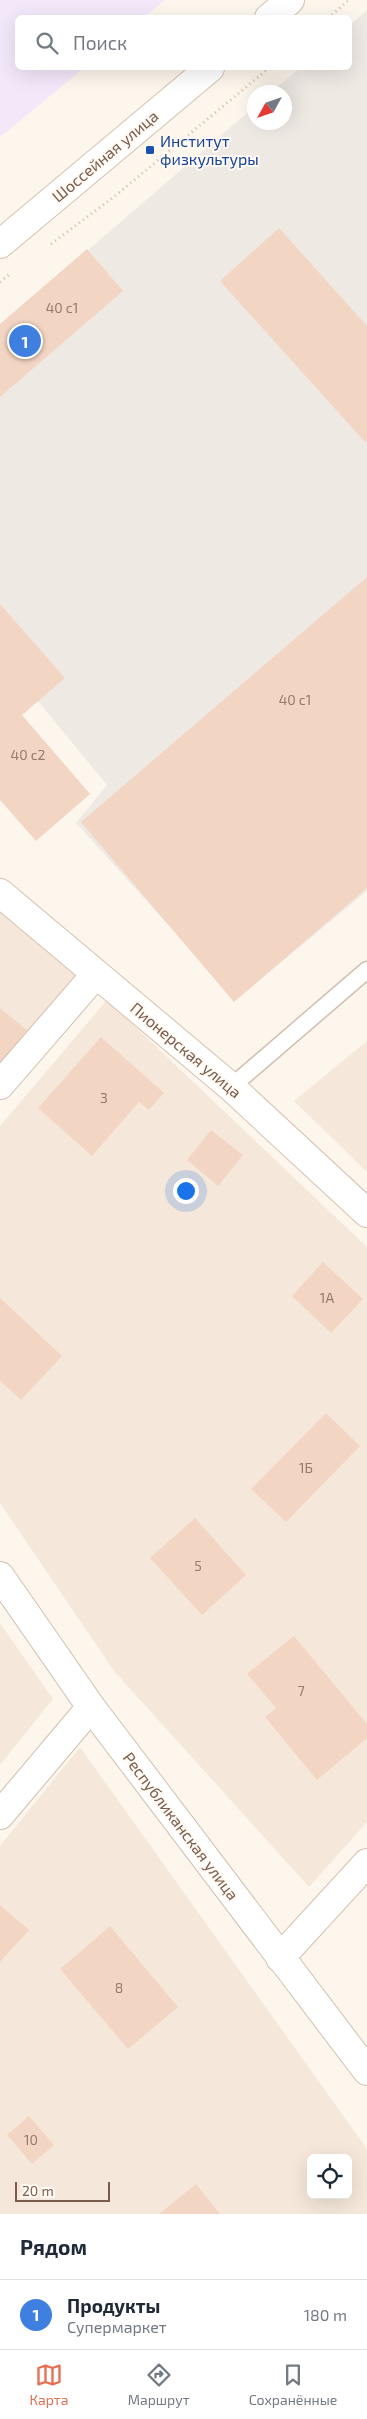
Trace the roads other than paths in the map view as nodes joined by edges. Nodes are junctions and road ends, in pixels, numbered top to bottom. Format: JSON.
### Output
{"nodes":[{"id":1,"x":290,"y":0,"type":"edge"},
{"id":2,"x":272,"y":15,"type":"edge"},
{"id":3,"x":208,"y":70,"type":"edge"},
{"id":4,"x":0,"y":244,"type":"edge"},
{"id":5,"x":0,"y":893,"type":"edge"},
{"id":6,"x":367,"y":970,"type":"edge"},
{"id":7,"x":96,"y":974,"type":"junction"},
{"id":8,"x":0,"y":1085,"type":"edge"},
{"id":9,"x":231,"y":1087,"type":"junction"},
{"id":10,"x":367,"y":1212,"type":"edge"},
{"id":11,"x":0,"y":1576,"type":"edge"},
{"id":12,"x":91,"y":1706,"type":"junction"},
{"id":13,"x":0,"y":1815,"type":"edge"},
{"id":14,"x":367,"y":1863,"type":"edge"},
{"id":15,"x":280,"y":1958,"type":"junction"},
{"id":16,"x":367,"y":2072,"type":"edge"}],
"edges":[{"from":1,"to":2,"type":"street"},
{"from":3,"to":4,"type":"street","name":"Шоссейная улица"},
{"from":5,"to":7,"type":"street","name":"Пионерская улица"},
{"from":6,"to":9,"type":"lane"},
{"from":7,"to":8,"type":"street"},
{"from":7,"to":9,"type":"street","name":"Пионерская улица"},
{"from":9,"to":10,"type":"street","name":"Пионерская улица"},
{"from":11,"to":12,"type":"street","name":"Республиканская улица"},
{"from":12,"to":13,"type":"street"},
{"from":12,"to":15,"type":"street","name":"Республиканская улица"},
{"from":14,"to":15,"type":"street"},
{"from":15,"to":16,"type":"street","name":"Республиканская улица"}]}
